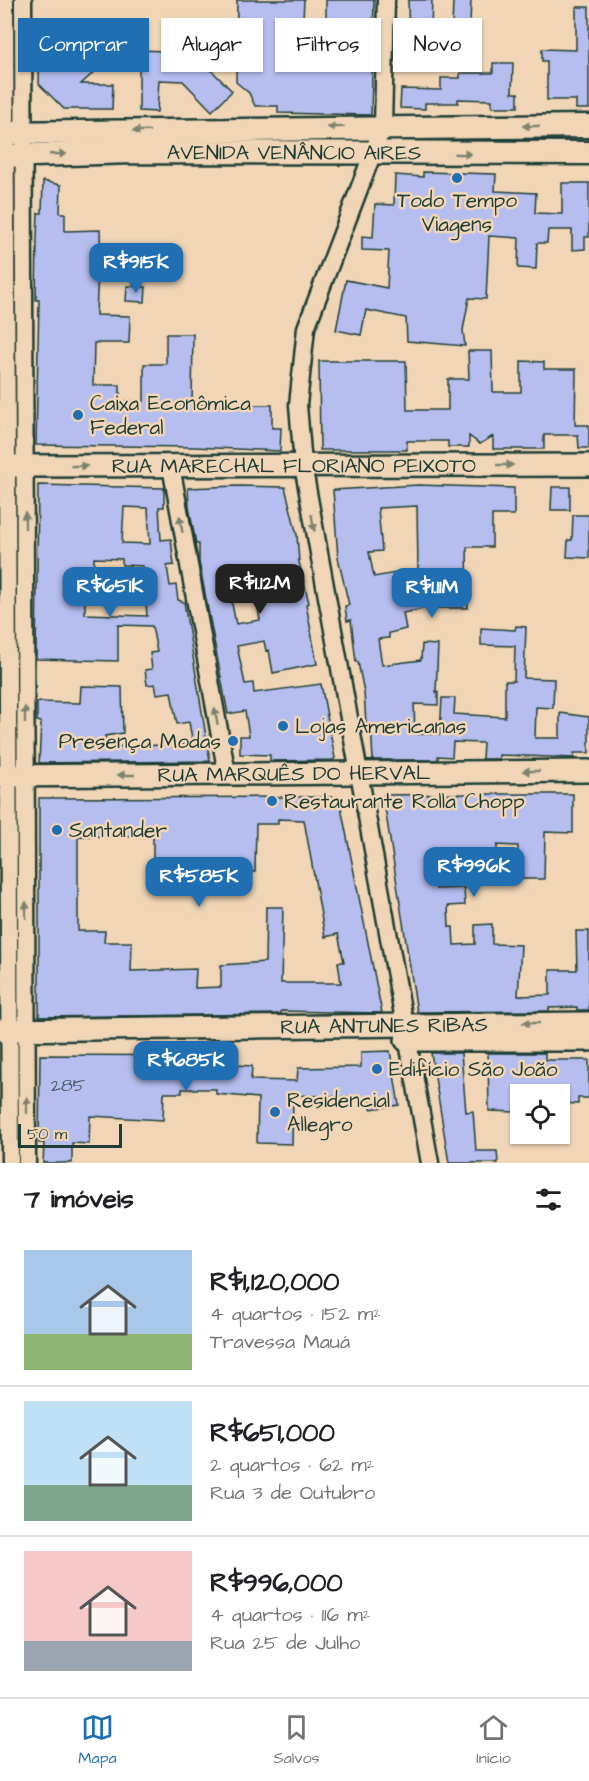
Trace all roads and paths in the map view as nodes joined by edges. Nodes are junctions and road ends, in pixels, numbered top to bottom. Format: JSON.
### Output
{"nodes":[{"id":1,"x":5,"y":0,"type":"edge"},
{"id":2,"x":23,"y":0,"type":"edge"},
{"id":3,"x":386,"y":0,"type":"edge"},
{"id":4,"x":383,"y":126,"type":"junction"},
{"id":5,"x":583,"y":126,"type":"edge"},
{"id":6,"x":10,"y":133,"type":"edge"},
{"id":7,"x":583,"y":153,"type":"edge"},
{"id":8,"x":372,"y":155,"type":"junction"},
{"id":9,"x":10,"y":156,"type":"edge"},
{"id":10,"x":303,"y":465,"type":"junction"},
{"id":11,"x":589,"y":465,"type":"edge"},
{"id":12,"x":11,"y":466,"type":"edge"},
{"id":13,"x":171,"y":466,"type":"junction"},
{"id":14,"x":589,"y":771,"type":"edge"},
{"id":15,"x":358,"y":773,"type":"junction"},
{"id":16,"x":227,"y":774,"type":"junction"},
{"id":17,"x":11,"y":776,"type":"edge"},
{"id":18,"x":589,"y":1023,"type":"edge"},
{"id":19,"x":503,"y":1031,"type":"junction"},
{"id":20,"x":407,"y":1033,"type":"junction"},
{"id":21,"x":12,"y":1036,"type":"edge"},
{"id":22,"x":589,"y":1040,"type":"edge"},
{"id":23,"x":10,"y":1163,"type":"edge"},
{"id":24,"x":27,"y":1163,"type":"edge"},
{"id":25,"x":430,"y":1163,"type":"edge"}],
"edges":[{"from":1,"to":6,"type":"street"},
{"from":2,"to":6,"type":"street"},
{"from":3,"to":4,"type":"street"},
{"from":5,"to":4,"type":"main road","name":"AVENIDA VENÂNCIO AIRES","one_way":true},
{"from":4,"to":6,"type":"main road","name":"AVENIDA VENÂNCIO AIRES","one_way":true},
{"from":4,"to":8,"type":"street"},
{"from":5,"to":7,"type":"main road"},
{"from":6,"to":9,"type":"street"},
{"from":8,"to":7,"type":"main road","name":"AVENIDA VENÂNCIO AIRES","one_way":true},
{"from":9,"to":8,"type":"main road","name":"AVENIDA VENÂNCIO AIRES","one_way":true},
{"from":8,"to":10,"type":"street"},
{"from":9,"to":12,"type":"street"},
{"from":10,"to":11,"type":"street","name":"RUA MARECHAL FLORIANO PEIXOTO","one_way":true},
{"from":10,"to":13,"type":"street","name":"RUA MARECHAL FLORIANO PEIXOTO"},
{"from":10,"to":15,"type":"street","one_way":true},
{"from":12,"to":13,"type":"street","name":"RUA MARECHAL FLORIANO PEIXOTO","one_way":true},
{"from":12,"to":17,"type":"street"},
{"from":16,"to":13,"type":"street","one_way":true},
{"from":14,"to":15,"type":"street","name":"RUA MARQUÊS DO HERVAL","one_way":true},
{"from":15,"to":16,"type":"street","name":"RUA MARQUÊS DO HERVAL"},
{"from":15,"to":20,"type":"street"},
{"from":16,"to":17,"type":"street","name":"RUA MARQUÊS DO HERVAL","one_way":true},
{"from":17,"to":21,"type":"street"},
{"from":18,"to":19,"type":"street","name":"RUA ANTUNES RIBAS","one_way":true},
{"from":19,"to":20,"type":"street","name":"RUA ANTUNES RIBAS"},
{"from":19,"to":22,"type":"street","name":"RUA ANTUNES RIBAS"},
{"from":20,"to":21,"type":"street","name":"RUA ANTUNES RIBAS"},
{"from":20,"to":25,"type":"street"},
{"from":21,"to":23,"type":"street"},
{"from":24,"to":21,"type":"street","one_way":true}]}
